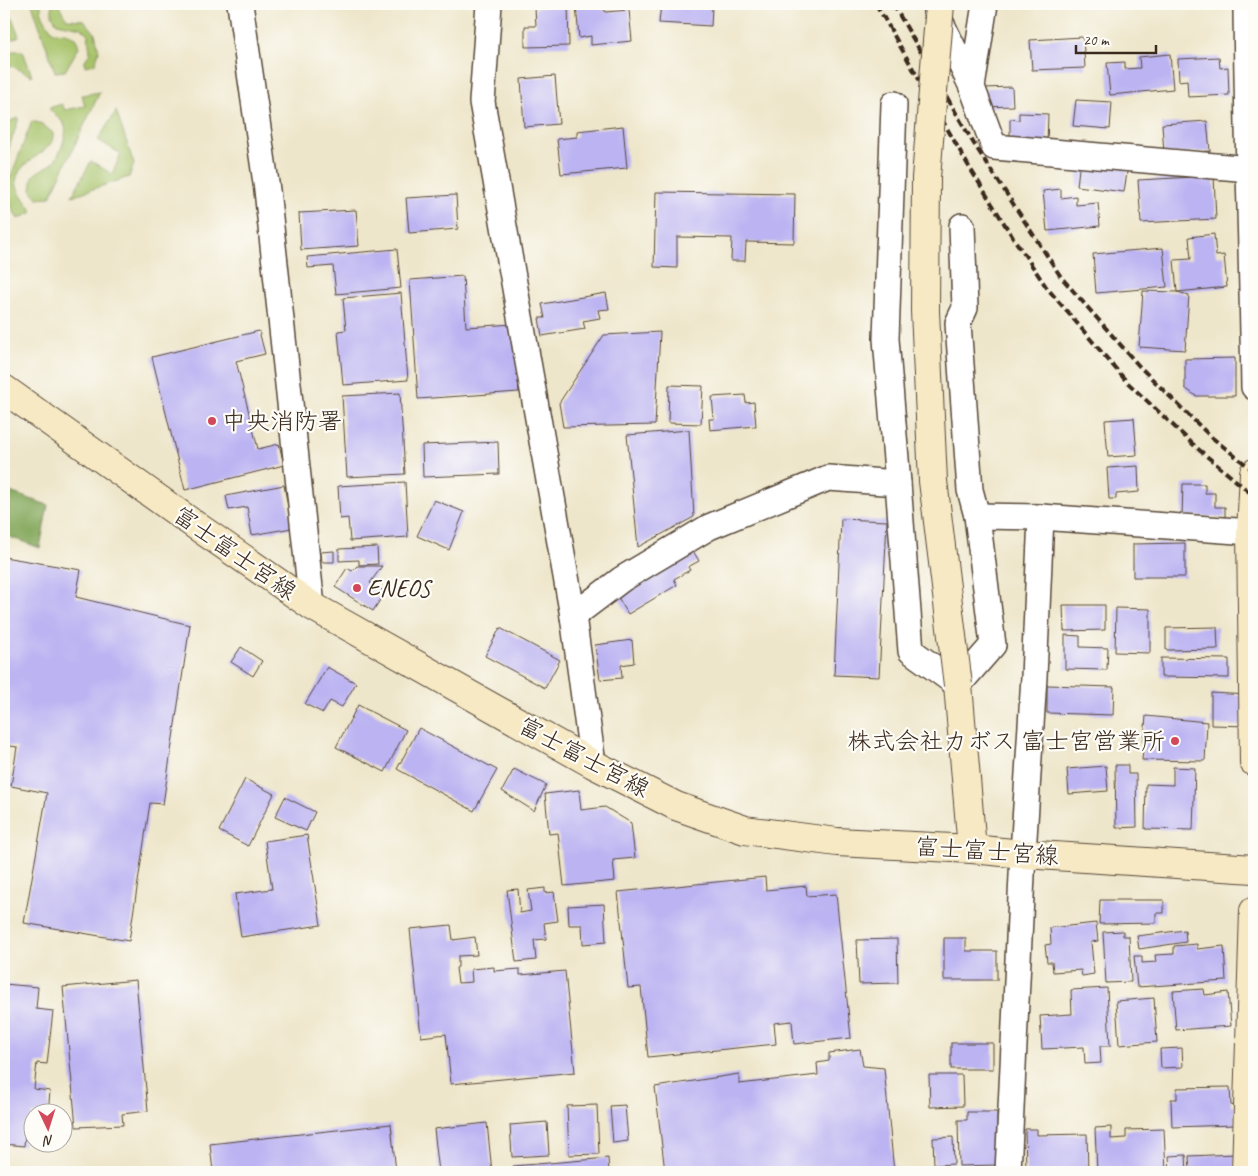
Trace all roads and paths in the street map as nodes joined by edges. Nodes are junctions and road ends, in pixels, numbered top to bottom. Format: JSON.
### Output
{"nodes":[{"id":1,"x":240,"y":4,"type":"edge"},
{"id":2,"x":489,"y":4,"type":"edge"},
{"id":3,"x":932,"y":4,"type":"edge"},
{"id":4,"x":940,"y":4,"type":"edge"},
{"id":5,"x":985,"y":4,"type":"edge"},
{"id":6,"x":1246,"y":4,"type":"edge"},
{"id":7,"x":972,"y":86,"type":"junction"},
{"id":8,"x":1250,"y":96,"type":"edge"},
{"id":9,"x":894,"y":104,"type":"dead end"},
{"id":10,"x":1250,"y":169,"type":"junction"},
{"id":11,"x":962,"y":226,"type":"dead end"},
{"id":12,"x":1254,"y":387,"type":"edge"},
{"id":13,"x":4,"y":390,"type":"edge"},
{"id":14,"x":1254,"y":473,"type":"edge"},
{"id":15,"x":898,"y":483,"type":"junction"},
{"id":16,"x":977,"y":516,"type":"junction"},
{"id":17,"x":1041,"y":517,"type":"junction"},
{"id":18,"x":1251,"y":532,"type":"junction"},
{"id":19,"x":312,"y":606,"type":"junction"},
{"id":20,"x":573,"y":616,"type":"junction"},
{"id":21,"x":958,"y":685,"type":"junction"},
{"id":22,"x":1254,"y":762,"type":"edge"},
{"id":23,"x":593,"y":764,"type":"junction"},
{"id":24,"x":972,"y":849,"type":"junction"},
{"id":25,"x":1023,"y":854,"type":"junction"},
{"id":26,"x":1254,"y":869,"type":"edge"},
{"id":27,"x":1254,"y":911,"type":"edge"},
{"id":28,"x":1249,"y":1168,"type":"edge"},
{"id":29,"x":1008,"y":1172,"type":"edge"}],
"edges":[{"from":1,"to":19,"type":"street"},
{"from":2,"to":20,"type":"street"},
{"from":3,"to":7,"type":"street"},
{"from":4,"to":21,"type":"street","bridge":true},
{"from":5,"to":7,"type":"street"},
{"from":6,"to":8,"type":"street"},
{"from":7,"to":10,"type":"street"},
{"from":8,"to":10,"type":"street"},
{"from":9,"to":15,"type":"street"},
{"from":10,"to":12,"type":"street"},
{"from":11,"to":16,"type":"street"},
{"from":13,"to":19,"type":"street","name":"富士富士宮線"},
{"from":14,"to":18,"type":"street"},
{"from":15,"to":20,"type":"street"},
{"from":15,"to":21,"type":"street"},
{"from":16,"to":17,"type":"street"},
{"from":16,"to":21,"type":"street"},
{"from":17,"to":18,"type":"street"},
{"from":17,"to":25,"type":"street"},
{"from":18,"to":22,"type":"street"},
{"from":19,"to":23,"type":"street","name":"富士富士宮線"},
{"from":20,"to":23,"type":"street"},
{"from":21,"to":24,"type":"street"},
{"from":23,"to":24,"type":"street","name":"富士富士宮線"},
{"from":24,"to":25,"type":"street","name":"富士富士宮線"},
{"from":25,"to":26,"type":"street","name":"富士富士宮線"},
{"from":25,"to":29,"type":"street"},
{"from":27,"to":28,"type":"street"}]}
